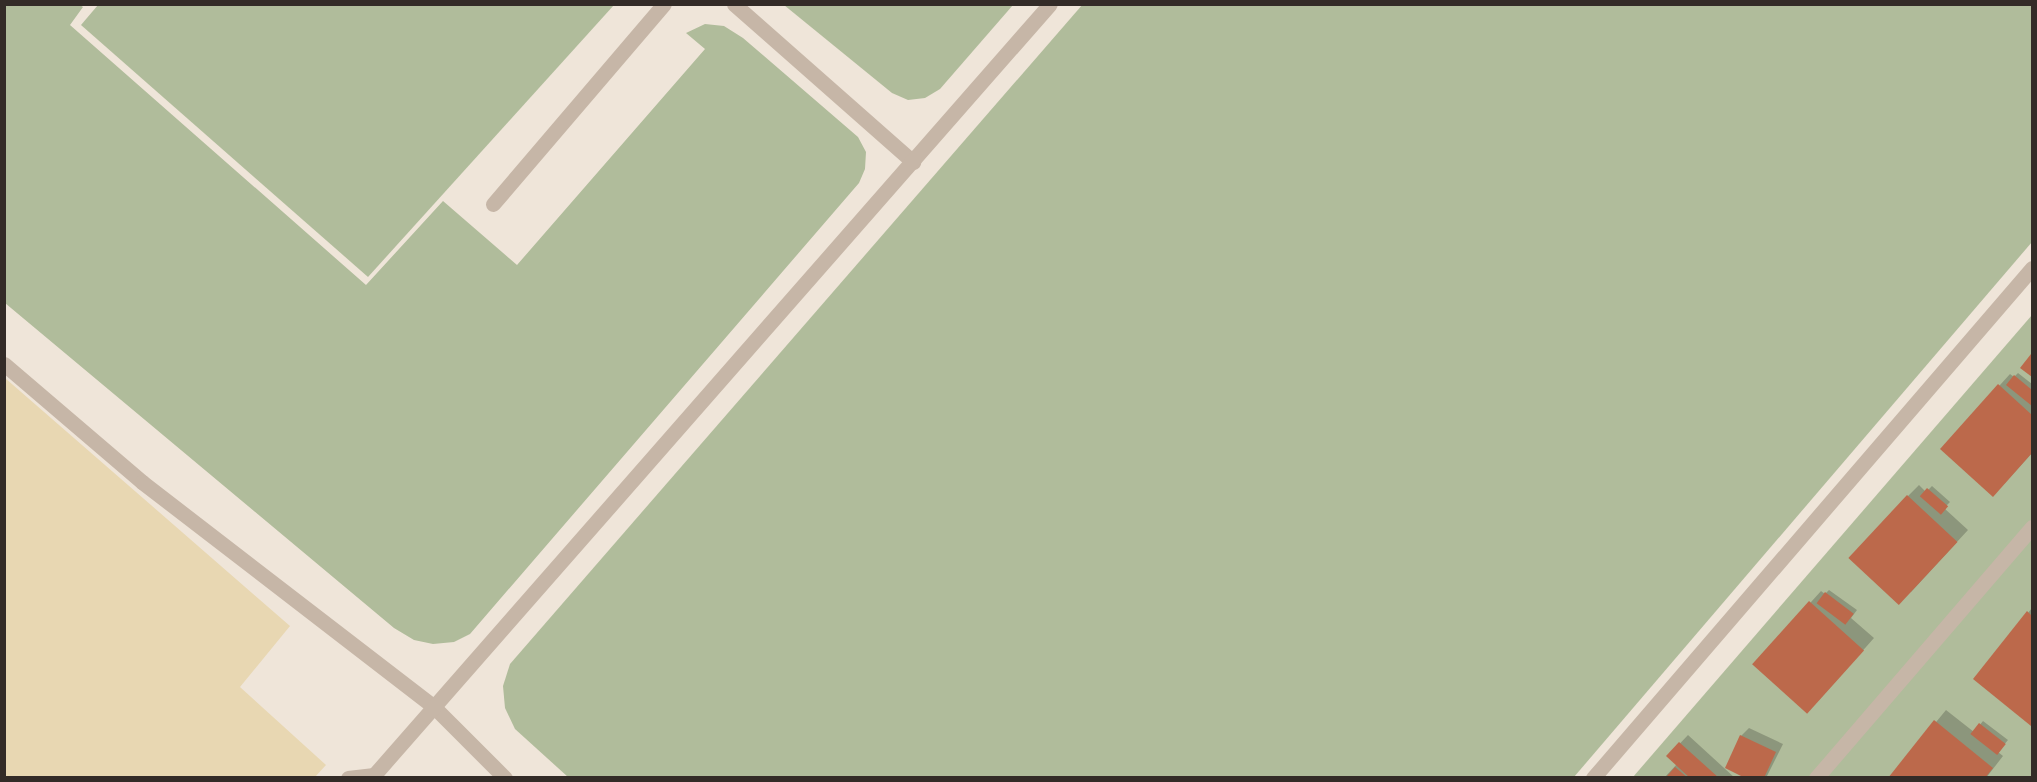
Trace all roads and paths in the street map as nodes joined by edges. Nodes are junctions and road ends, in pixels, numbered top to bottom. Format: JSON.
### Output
{"nodes":[{"id":1,"x":664,"y":4,"type":"edge"},
{"id":2,"x":734,"y":4,"type":"edge"},
{"id":3,"x":1050,"y":4,"type":"edge"},
{"id":4,"x":914,"y":162,"type":"junction"},
{"id":5,"x":494,"y":204,"type":"dead end"},
{"id":6,"x":2032,"y":268,"type":"edge"},
{"id":7,"x":4,"y":364,"type":"edge"},
{"id":8,"x":2032,"y":527,"type":"edge"},
{"id":9,"x":435,"y":708,"type":"junction"},
{"id":10,"x":374,"y":776,"type":"edge"},
{"id":11,"x":348,"y":777,"type":"edge"},
{"id":12,"x":505,"y":777,"type":"edge"},
{"id":13,"x":1593,"y":777,"type":"edge"},
{"id":14,"x":1816,"y":777,"type":"edge"}],
"edges":[{"from":1,"to":5,"type":"street"},
{"from":2,"to":4,"type":"street"},
{"from":3,"to":4,"type":"street"},
{"from":4,"to":9,"type":"street"},
{"from":6,"to":13,"type":"street"},
{"from":7,"to":9,"type":"street"},
{"from":8,"to":14,"type":"street"},
{"from":9,"to":10,"type":"street"},
{"from":9,"to":12,"type":"street"},
{"from":10,"to":11,"type":"street"}]}
